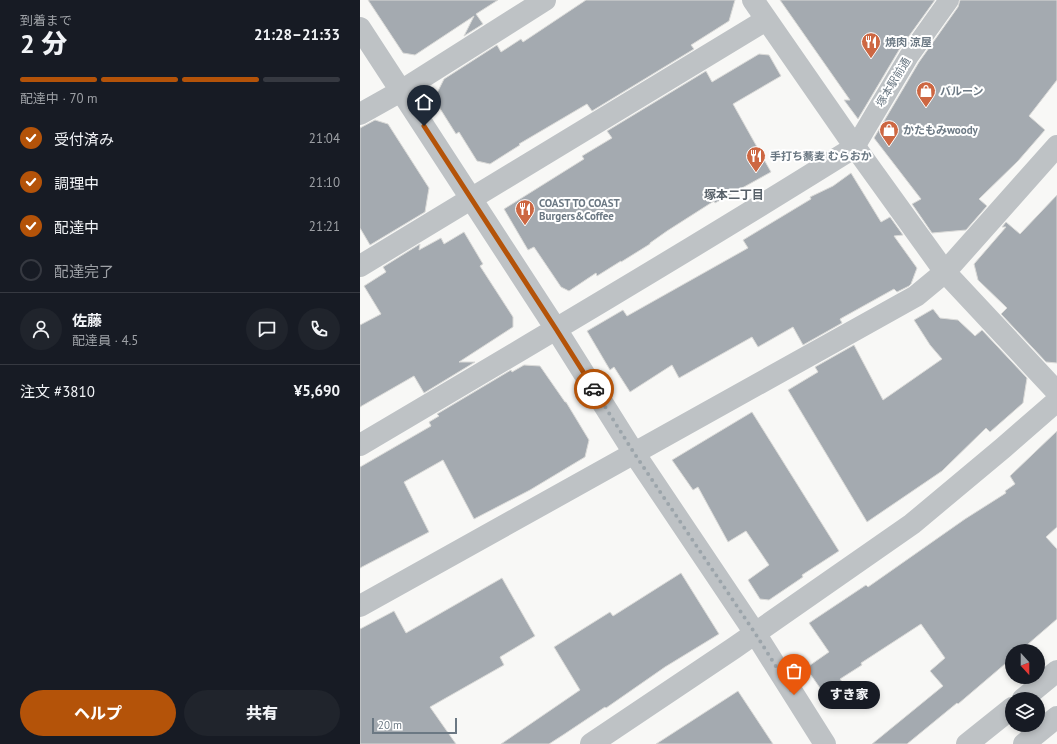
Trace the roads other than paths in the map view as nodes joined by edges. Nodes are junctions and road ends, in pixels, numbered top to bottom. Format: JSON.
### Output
{"nodes":[{"id":1,"x":544,"y":0,"type":"edge"},
{"id":2,"x":753,"y":0,"type":"edge"},
{"id":3,"x":949,"y":0,"type":"edge"},
{"id":4,"x":766,"y":20,"type":"junction"},
{"id":5,"x":360,"y":28,"type":"edge"},
{"id":6,"x":401,"y":91,"type":"junction"},
{"id":7,"x":360,"y":114,"type":"edge"},
{"id":8,"x":1057,"y":146,"type":"edge"},
{"id":9,"x":855,"y":147,"type":"junction"},
{"id":10,"x":471,"y":198,"type":"junction"},
{"id":11,"x":360,"y":266,"type":"edge"},
{"id":12,"x":945,"y":272,"type":"junction"},
{"id":13,"x":556,"y":329,"type":"junction"},
{"id":14,"x":1057,"y":392,"type":"edge"},
{"id":15,"x":1057,"y":401,"type":"edge"},
{"id":16,"x":360,"y":445,"type":"edge"},
{"id":17,"x":634,"y":453,"type":"junction"},
{"id":18,"x":360,"y":606,"type":"edge"},
{"id":19,"x":755,"y":633,"type":"junction"},
{"id":20,"x":1057,"y":671,"type":"edge"},
{"id":21,"x":1032,"y":692,"type":"edge"},
{"id":22,"x":1005,"y":714,"type":"edge"},
{"id":23,"x":1057,"y":717,"type":"edge"},
{"id":24,"x":591,"y":744,"type":"edge"},
{"id":25,"x":825,"y":744,"type":"edge"},
{"id":26,"x":967,"y":744,"type":"edge"},
{"id":27,"x":1024,"y":744,"type":"edge"}],
"edges":[{"from":1,"to":6,"type":"street"},
{"from":2,"to":4,"type":"street"},
{"from":3,"to":9,"type":"street","name":"塚本駅前通"},
{"from":4,"to":9,"type":"street"},
{"from":4,"to":10,"type":"street"},
{"from":5,"to":6,"type":"street"},
{"from":6,"to":7,"type":"street"},
{"from":6,"to":10,"type":"street"},
{"from":8,"to":12,"type":"street"},
{"from":9,"to":12,"type":"street"},
{"from":9,"to":13,"type":"street"},
{"from":10,"to":11,"type":"street"},
{"from":10,"to":13,"type":"street"},
{"from":12,"to":14,"type":"street"},
{"from":12,"to":17,"type":"street"},
{"from":13,"to":16,"type":"street"},
{"from":13,"to":17,"type":"street"},
{"from":15,"to":19,"type":"street"},
{"from":17,"to":18,"type":"street"},
{"from":17,"to":19,"type":"street"},
{"from":19,"to":24,"type":"street"},
{"from":19,"to":25,"type":"street"},
{"from":20,"to":21,"type":"street"},
{"from":22,"to":26,"type":"street"},
{"from":23,"to":27,"type":"street"}]}
